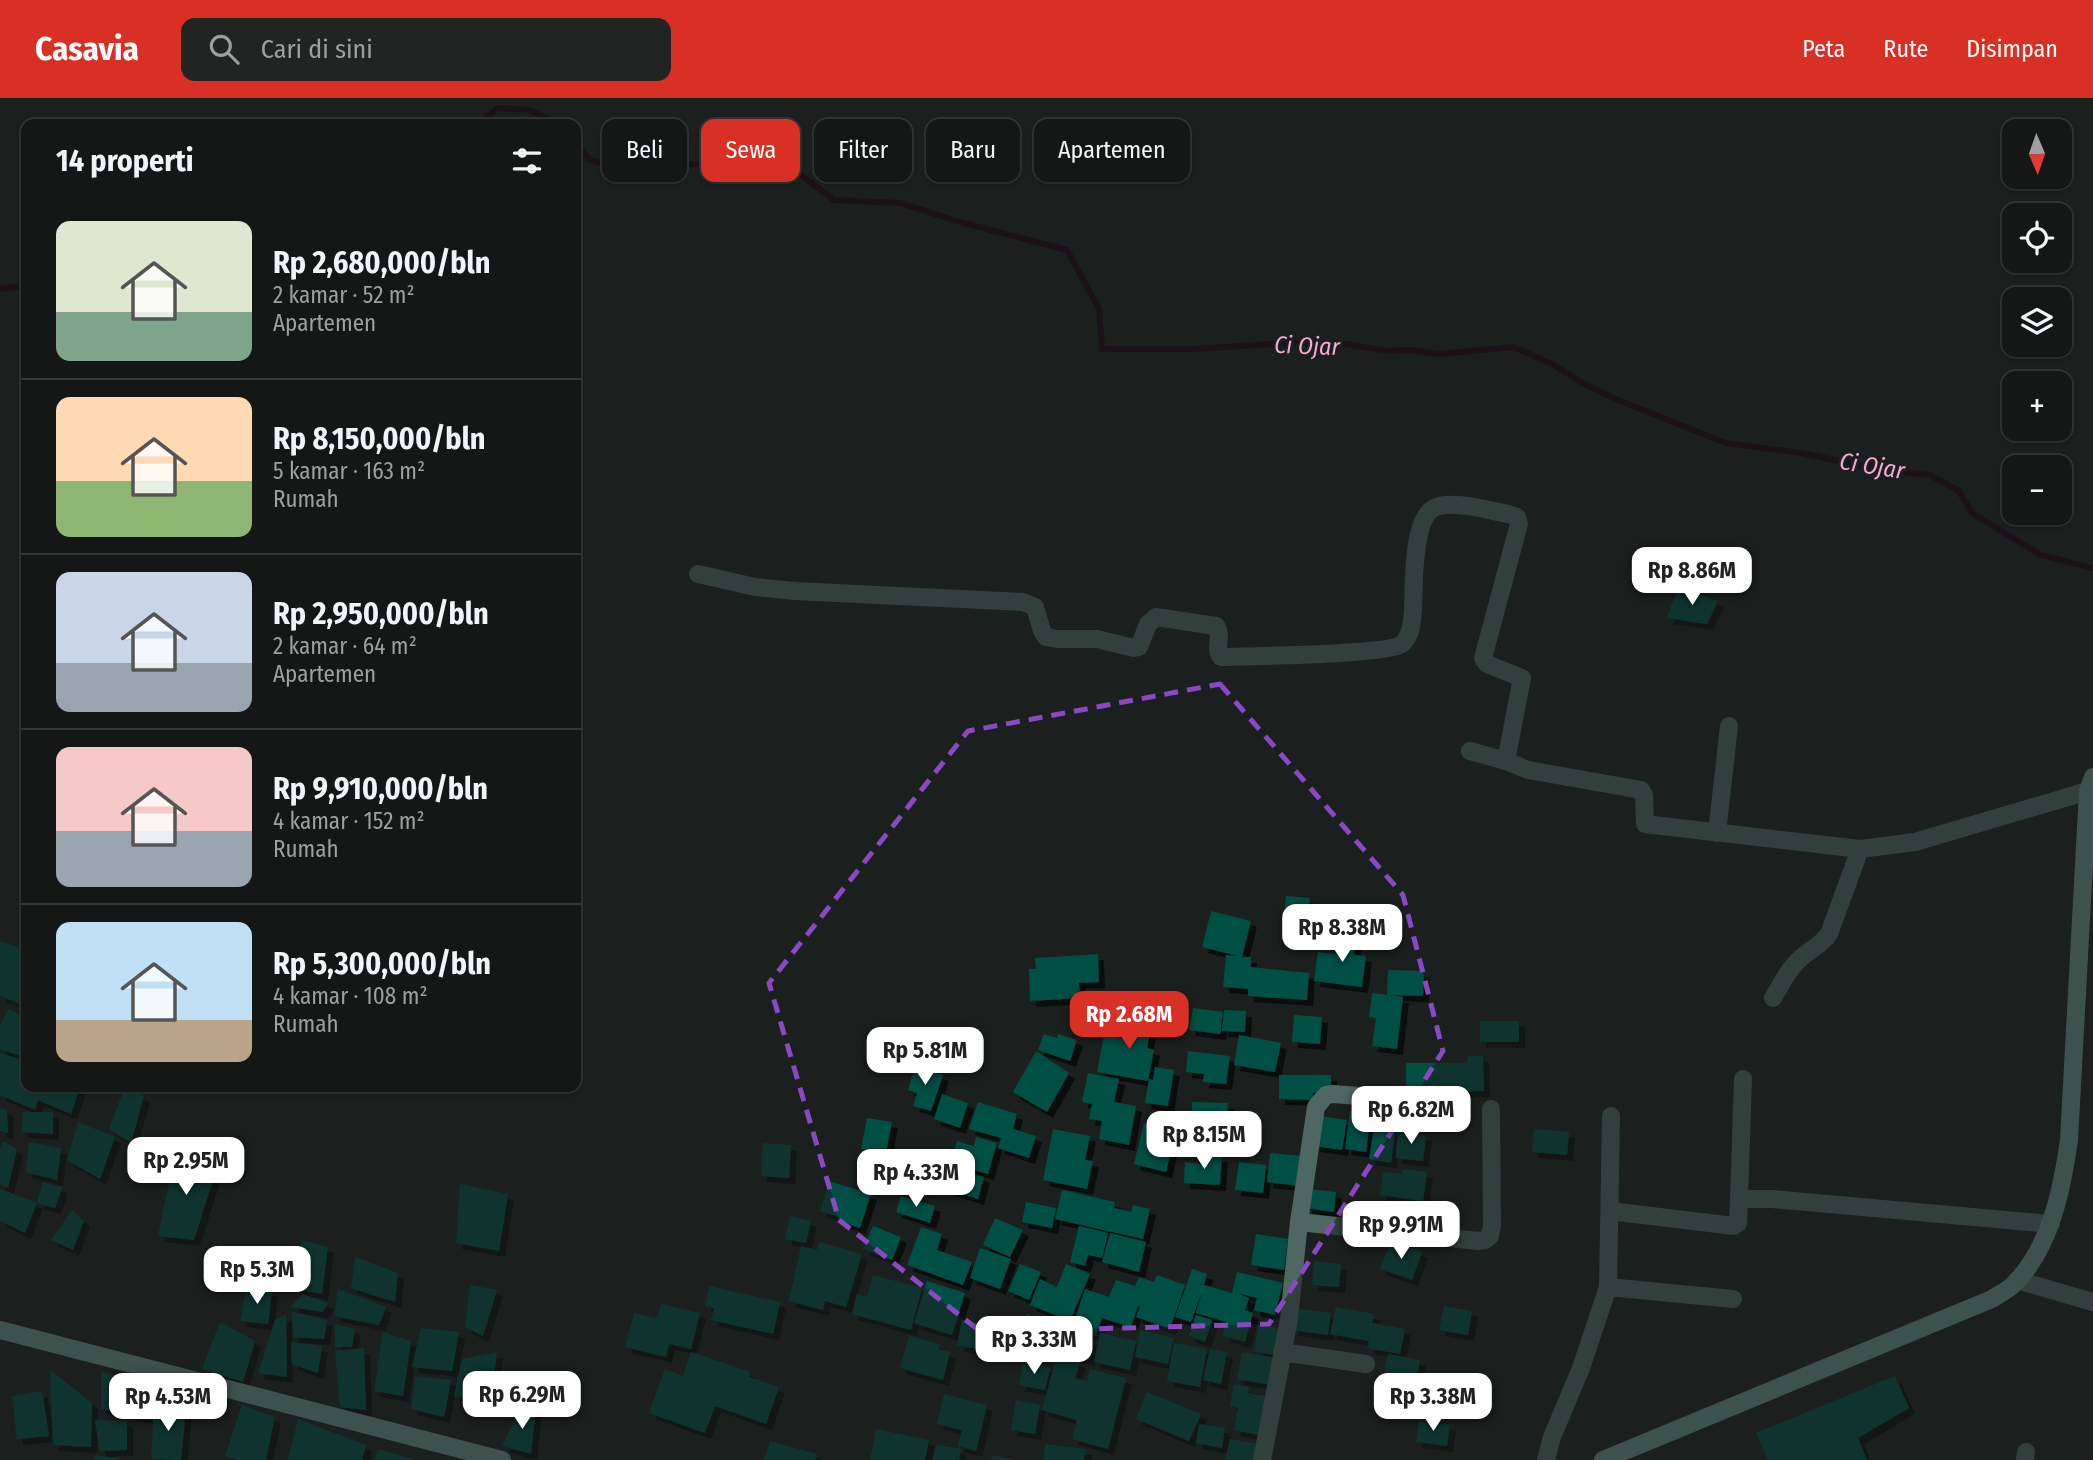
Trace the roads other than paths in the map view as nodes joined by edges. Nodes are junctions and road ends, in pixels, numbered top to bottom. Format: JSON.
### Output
{"nodes":[{"id":1,"x":698,"y":574,"type":"dead end"},
{"id":2,"x":1729,"y":726,"type":"dead end"},
{"id":3,"x":1470,"y":751,"type":"dead end"},
{"id":4,"x":1506,"y":761,"type":"junction"},
{"id":5,"x":2090,"y":784,"type":"edge"},
{"id":6,"x":1717,"y":833,"type":"junction"},
{"id":7,"x":1860,"y":849,"type":"junction"},
{"id":8,"x":1773,"y":998,"type":"dead end"},
{"id":9,"x":1743,"y":1079,"type":"dead end"},
{"id":10,"x":1425,"y":1101,"type":"dead end"},
{"id":11,"x":1491,"y":1109,"type":"dead end"},
{"id":12,"x":1611,"y":1116,"type":"dead end"},
{"id":13,"x":1739,"y":1199,"type":"junction"},
{"id":14,"x":1610,"y":1211,"type":"junction"},
{"id":15,"x":1299,"y":1222,"type":"junction"},
{"id":16,"x":2050,"y":1224,"type":"junction"},
{"id":17,"x":2017,"y":1280,"type":"junction"},
{"id":18,"x":1608,"y":1287,"type":"junction"},
{"id":19,"x":1733,"y":1299,"type":"dead end"},
{"id":20,"x":2093,"y":1302,"type":"edge"},
{"id":21,"x":0,"y":1330,"type":"edge"},
{"id":22,"x":1283,"y":1352,"type":"junction"},
{"id":23,"x":1366,"y":1364,"type":"dead end"},
{"id":24,"x":502,"y":1460,"type":"edge"},
{"id":25,"x":1262,"y":1460,"type":"edge"},
{"id":26,"x":1546,"y":1460,"type":"edge"},
{"id":27,"x":1603,"y":1460,"type":"edge"}],
"edges":[{"from":1,"to":4,"type":"street"},
{"from":2,"to":6,"type":"street"},
{"from":3,"to":4,"type":"street"},
{"from":4,"to":6,"type":"street"},
{"from":5,"to":7,"type":"street"},
{"from":5,"to":16,"type":"street"},
{"from":6,"to":7,"type":"street"},
{"from":7,"to":8,"type":"street"},
{"from":9,"to":13,"type":"street"},
{"from":10,"to":15,"type":"street"},
{"from":11,"to":15,"type":"street"},
{"from":12,"to":14,"type":"street"},
{"from":13,"to":14,"type":"street"},
{"from":13,"to":16,"type":"street"},
{"from":14,"to":18,"type":"street"},
{"from":15,"to":22,"type":"street"},
{"from":16,"to":17,"type":"street"},
{"from":17,"to":20,"type":"street"},
{"from":17,"to":27,"type":"street"},
{"from":18,"to":19,"type":"street"},
{"from":18,"to":26,"type":"street"},
{"from":21,"to":24,"type":"street"},
{"from":22,"to":23,"type":"street"},
{"from":22,"to":25,"type":"street"}]}
